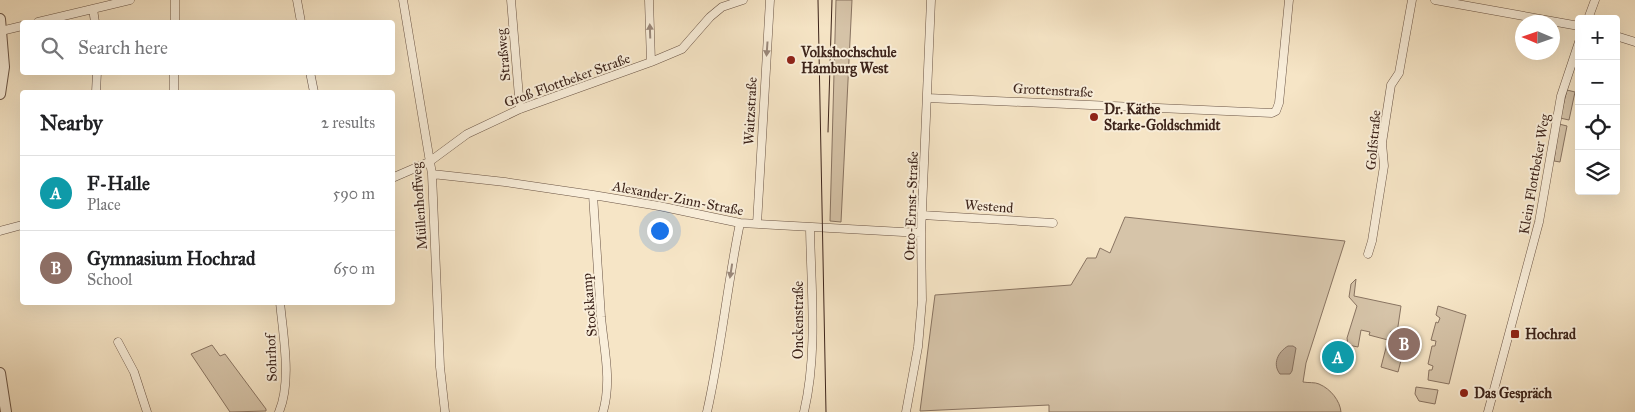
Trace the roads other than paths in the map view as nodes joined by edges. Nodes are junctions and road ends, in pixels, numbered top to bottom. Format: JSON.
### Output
{"nodes":[{"id":1,"x":130,"y":0,"type":"edge"},
{"id":2,"x":175,"y":0,"type":"edge"},
{"id":3,"x":297,"y":0,"type":"edge"},
{"id":4,"x":403,"y":0,"type":"edge"},
{"id":5,"x":510,"y":0,"type":"edge"},
{"id":6,"x":649,"y":0,"type":"edge"},
{"id":7,"x":743,"y":0,"type":"edge"},
{"id":8,"x":770,"y":0,"type":"edge"},
{"id":9,"x":931,"y":0,"type":"edge"},
{"id":10,"x":1290,"y":0,"type":"edge"},
{"id":11,"x":1412,"y":0,"type":"edge"},
{"id":12,"x":1435,"y":0,"type":"edge"},
{"id":13,"x":1595,"y":0,"type":"edge"},
{"id":14,"x":93,"y":9,"type":"junction"},
{"id":15,"x":1589,"y":15,"type":"edge"},
{"id":16,"x":0,"y":19,"type":"edge"},
{"id":17,"x":46,"y":20,"type":"edge"},
{"id":18,"x":95,"y":20,"type":"edge"},
{"id":19,"x":175,"y":20,"type":"edge"},
{"id":20,"x":301,"y":20,"type":"edge"},
{"id":21,"x":1575,"y":25,"type":"edge"},
{"id":22,"x":20,"y":26,"type":"edge"},
{"id":23,"x":1,"y":31,"type":"edge"},
{"id":24,"x":1620,"y":37,"type":"edge"},
{"id":25,"x":1635,"y":42,"type":"edge"},
{"id":26,"x":1,"y":52,"type":"edge"},
{"id":27,"x":1575,"y":54,"type":"edge"},
{"id":28,"x":651,"y":62,"type":"junction"},
{"id":29,"x":97,"y":75,"type":"edge"},
{"id":30,"x":174,"y":75,"type":"edge"},
{"id":31,"x":311,"y":75,"type":"edge"},
{"id":32,"x":96,"y":90,"type":"edge"},
{"id":33,"x":174,"y":90,"type":"edge"},
{"id":34,"x":314,"y":90,"type":"edge"},
{"id":35,"x":0,"y":94,"type":"edge"},
{"id":36,"x":927,"y":98,"type":"junction"},
{"id":37,"x":520,"y":109,"type":"junction"},
{"id":38,"x":429,"y":162,"type":"junction"},
{"id":39,"x":432,"y":174,"type":"junction"},
{"id":40,"x":395,"y":177,"type":"edge"},
{"id":41,"x":593,"y":195,"type":"junction"},
{"id":42,"x":922,"y":215,"type":"junction"},
{"id":43,"x":740,"y":223,"type":"junction"},
{"id":44,"x":1054,"y":223,"type":"dead end"},
{"id":45,"x":757,"y":224,"type":"junction"},
{"id":46,"x":20,"y":226,"type":"edge"},
{"id":47,"x":810,"y":228,"type":"junction"},
{"id":48,"x":0,"y":231,"type":"edge"},
{"id":49,"x":921,"y":233,"type":"junction"},
{"id":50,"x":1368,"y":254,"type":"dead end"},
{"id":51,"x":280,"y":305,"type":"edge"},
{"id":52,"x":118,"y":342,"type":"dead end"},
{"id":53,"x":0,"y":373,"type":"edge"},
{"id":54,"x":906,"y":410,"type":"edge"},
{"id":55,"x":6,"y":412,"type":"edge"},
{"id":56,"x":146,"y":412,"type":"edge"},
{"id":57,"x":280,"y":412,"type":"edge"},
{"id":58,"x":445,"y":412,"type":"edge"},
{"id":59,"x":603,"y":412,"type":"edge"},
{"id":60,"x":707,"y":412,"type":"edge"},
{"id":61,"x":804,"y":412,"type":"edge"},
{"id":62,"x":1488,"y":412,"type":"edge"}],
"edges":[{"from":1,"to":14,"type":"street"},
{"from":2,"to":19,"type":"street"},
{"from":3,"to":20,"type":"street"},
{"from":4,"to":38,"type":"street","name":"Müllenhoffweg"},
{"from":5,"to":37,"type":"street","name":"Straßweg"},
{"from":28,"to":6,"type":"street","one_way":true},
{"from":7,"to":28,"type":"street","name":"Groß Flottbeker Straße"},
{"from":8,"to":45,"type":"street","name":"Waitzstraße","one_way":true},
{"from":9,"to":36,"type":"street","name":"Otto-Ernst-Straße"},
{"from":10,"to":36,"type":"street","name":"Grottenstraße"},
{"from":11,"to":50,"type":"street","name":"Golfstraße"},
{"from":12,"to":21,"type":"street"},
{"from":13,"to":15,"type":"street"},
{"from":14,"to":17,"type":"street"},
{"from":14,"to":18,"type":"street"},
{"from":16,"to":23,"type":"street"},
{"from":22,"to":23,"type":"street"},
{"from":23,"to":26,"type":"street"},
{"from":24,"to":25,"type":"street"},
{"from":26,"to":35,"type":"street"},
{"from":27,"to":62,"type":"street","name":"Klein Flottbeker Weg"},
{"from":28,"to":37,"type":"street","name":"Groß Flottbeker Straße"},
{"from":29,"to":32,"type":"street"},
{"from":30,"to":33,"type":"street"},
{"from":31,"to":34,"type":"street"},
{"from":36,"to":42,"type":"street","name":"Otto-Ernst-Straße"},
{"from":37,"to":38,"type":"street","name":"Groß Flottbeker Straße"},
{"from":38,"to":39,"type":"street","name":"Müllenhoffweg"},
{"from":38,"to":40,"type":"street","name":"Groß Flottbeker Straße"},
{"from":39,"to":41,"type":"street","name":"Alexander-Zinn-Straße"},
{"from":39,"to":58,"type":"street","name":"Müllenhoffweg"},
{"from":41,"to":43,"type":"street","name":"Alexander-Zinn-Straße"},
{"from":41,"to":59,"type":"street","name":"Stockkamp"},
{"from":42,"to":44,"type":"street","name":"Westend"},
{"from":42,"to":49,"type":"street","name":"Otto-Ernst-Straße"},
{"from":43,"to":45,"type":"street","name":"Alexander-Zinn-Straße"},
{"from":43,"to":60,"type":"street","one_way":true},
{"from":45,"to":47,"type":"street","name":"Alexander-Zinn-Straße"},
{"from":46,"to":48,"type":"street"},
{"from":47,"to":49,"type":"street","name":"Alexander-Zinn-Straße"},
{"from":47,"to":61,"type":"street","name":"Onckenstraße"},
{"from":49,"to":54,"type":"street","name":"Otto-Ernst-Straße"},
{"from":51,"to":57,"type":"street","name":"Sohrhof"},
{"from":52,"to":56,"type":"street"},
{"from":53,"to":55,"type":"street"}]}
